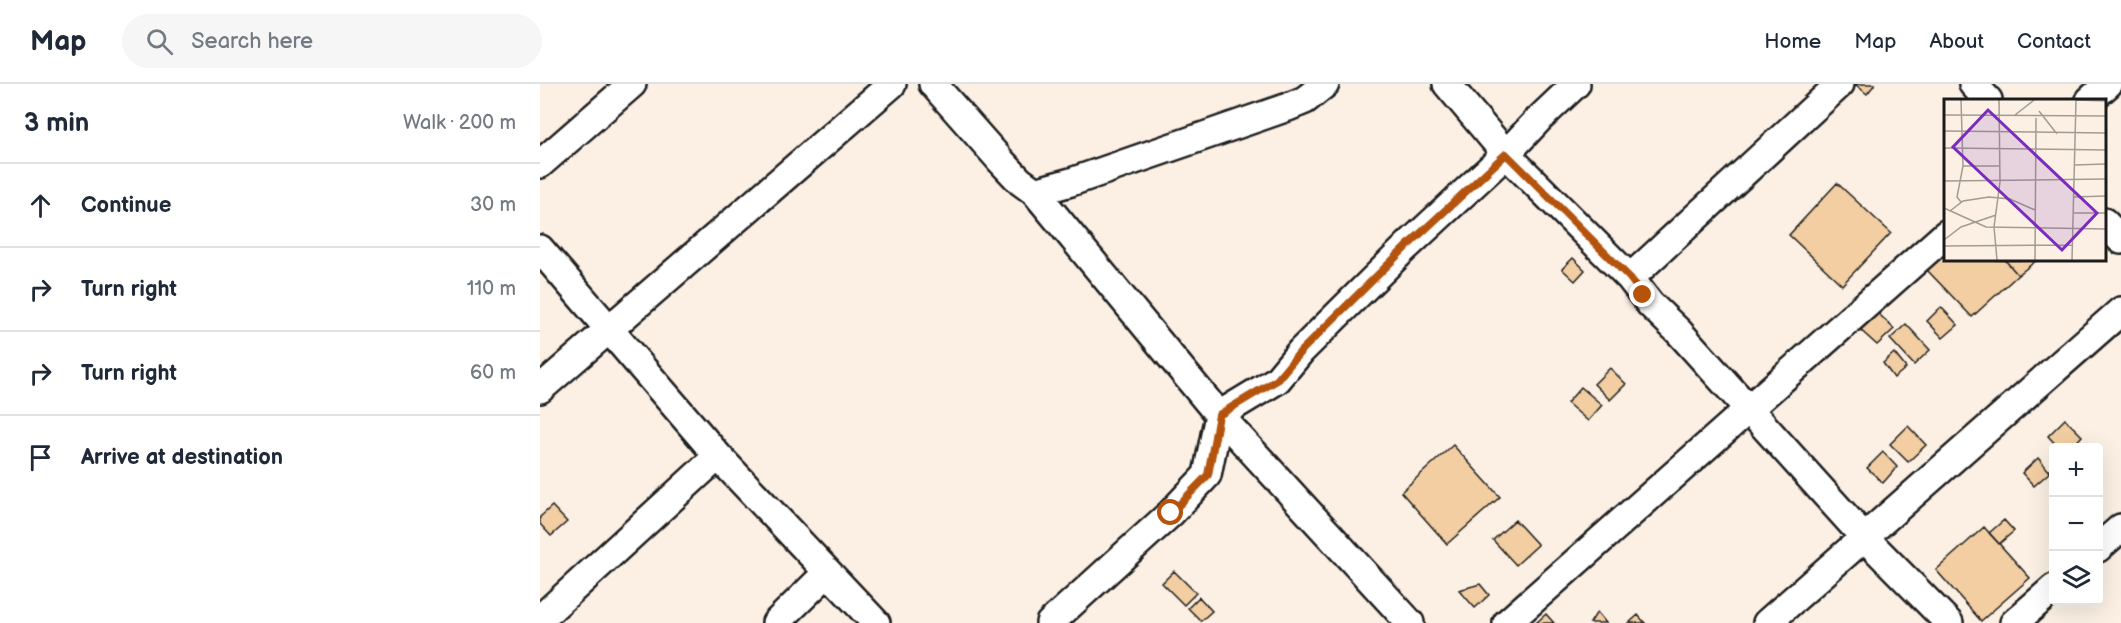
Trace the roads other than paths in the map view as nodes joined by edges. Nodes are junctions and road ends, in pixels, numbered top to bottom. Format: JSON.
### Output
{"nodes":[{"id":1,"x":632,"y":84,"type":"edge"},
{"id":2,"x":892,"y":84,"type":"edge"},
{"id":3,"x":933,"y":84,"type":"edge"},
{"id":4,"x":1326,"y":84,"type":"edge"},
{"id":5,"x":1447,"y":84,"type":"edge"},
{"id":6,"x":1576,"y":84,"type":"edge"},
{"id":7,"x":1840,"y":84,"type":"edge"},
{"id":8,"x":1973,"y":84,"type":"edge"},
{"id":9,"x":2108,"y":84,"type":"edge"},
{"id":10,"x":1987,"y":99,"type":"edge"},
{"id":11,"x":2091,"y":99,"type":"edge"},
{"id":12,"x":1506,"y":154,"type":"junction"},
{"id":13,"x":540,"y":164,"type":"edge"},
{"id":14,"x":1035,"y":192,"type":"junction"},
{"id":15,"x":2106,"y":224,"type":"edge"},
{"id":16,"x":1944,"y":236,"type":"edge"},
{"id":17,"x":2121,"y":240,"type":"edge"},
{"id":18,"x":540,"y":249,"type":"edge"},
{"id":19,"x":1630,"y":278,"type":"junction"},
{"id":20,"x":2121,"y":311,"type":"edge"},
{"id":21,"x":608,"y":328,"type":"junction"},
{"id":22,"x":540,"y":389,"type":"edge"},
{"id":23,"x":1749,"y":410,"type":"junction"},
{"id":24,"x":1219,"y":415,"type":"junction"},
{"id":25,"x":718,"y":456,"type":"junction"},
{"id":26,"x":2121,"y":528,"type":"edge"},
{"id":27,"x":1864,"y":537,"type":"junction"},
{"id":28,"x":2103,"y":544,"type":"edge"},
{"id":29,"x":827,"y":573,"type":"junction"},
{"id":30,"x":2049,"y":592,"type":"edge"},
{"id":31,"x":540,"y":619,"type":"edge"},
{"id":32,"x":776,"y":623,"type":"edge"},
{"id":33,"x":876,"y":623,"type":"edge"},
{"id":34,"x":1050,"y":623,"type":"edge"},
{"id":35,"x":1410,"y":623,"type":"edge"},
{"id":36,"x":1507,"y":623,"type":"edge"},
{"id":37,"x":1767,"y":623,"type":"edge"},
{"id":38,"x":1949,"y":623,"type":"edge"},
{"id":39,"x":2014,"y":623,"type":"edge"}],
"edges":[{"from":1,"to":13,"type":"street"},
{"from":2,"to":21,"type":"street"},
{"from":3,"to":14,"type":"street"},
{"from":4,"to":14,"type":"street"},
{"from":5,"to":12,"type":"street"},
{"from":6,"to":12,"type":"street"},
{"from":7,"to":19,"type":"street"},
{"from":8,"to":10,"type":"street"},
{"from":9,"to":11,"type":"street"},
{"from":12,"to":19,"type":"street"},
{"from":12,"to":24,"type":"street"},
{"from":14,"to":24,"type":"street"},
{"from":15,"to":17,"type":"street"},
{"from":16,"to":23,"type":"street"},
{"from":18,"to":21,"type":"street"},
{"from":19,"to":23,"type":"street"},
{"from":20,"to":27,"type":"street"},
{"from":21,"to":22,"type":"street"},
{"from":21,"to":25,"type":"street"},
{"from":23,"to":27,"type":"street"},
{"from":23,"to":36,"type":"street"},
{"from":24,"to":34,"type":"street"},
{"from":24,"to":35,"type":"street"},
{"from":25,"to":29,"type":"street"},
{"from":25,"to":31,"type":"street"},
{"from":26,"to":28,"type":"street"},
{"from":27,"to":37,"type":"street"},
{"from":27,"to":38,"type":"street"},
{"from":29,"to":32,"type":"street"},
{"from":29,"to":33,"type":"street"},
{"from":30,"to":39,"type":"street"}]}
